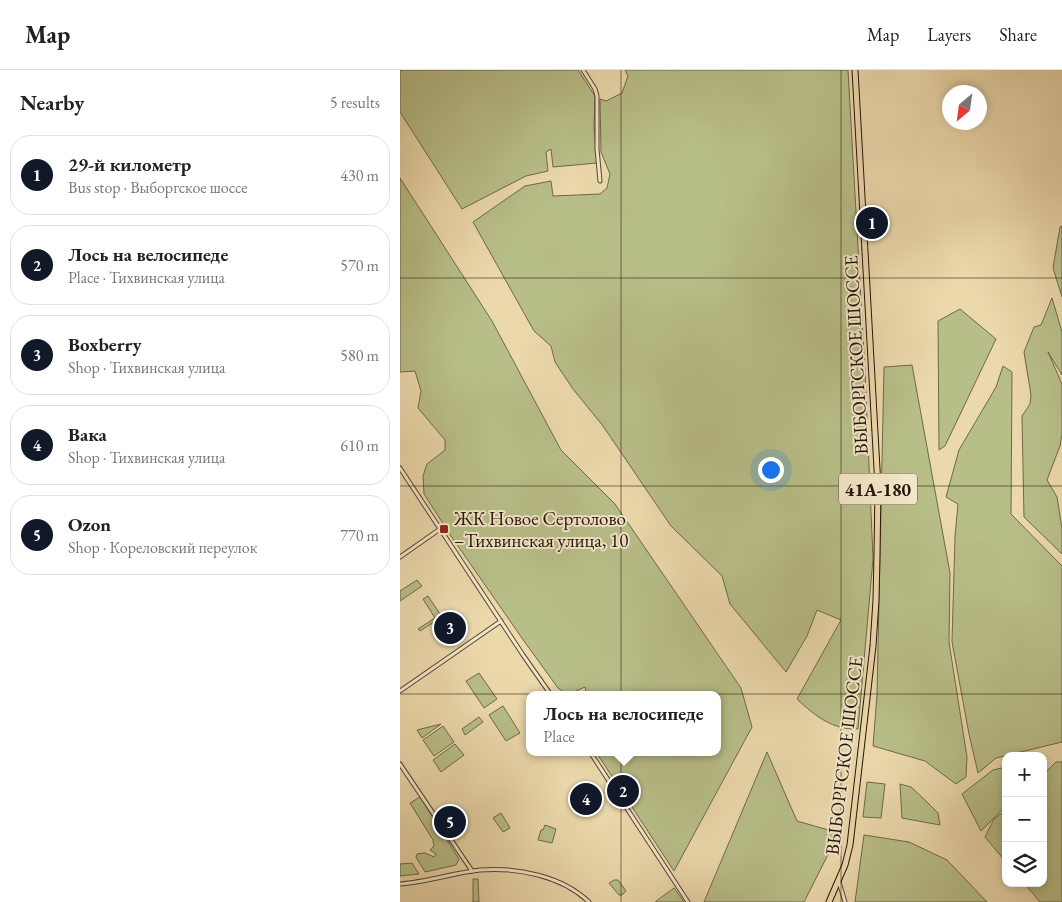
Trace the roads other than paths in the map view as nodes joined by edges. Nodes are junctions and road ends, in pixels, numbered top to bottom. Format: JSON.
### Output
{"nodes":[{"id":1,"x":583,"y":70,"type":"edge"},
{"id":2,"x":855,"y":70,"type":"edge"},
{"id":3,"x":600,"y":181,"type":"dead end"},
{"id":4,"x":400,"y":468,"type":"edge"},
{"id":5,"x":440,"y":529,"type":"junction"},
{"id":6,"x":400,"y":557,"type":"edge"},
{"id":7,"x":501,"y":621,"type":"junction"},
{"id":8,"x":400,"y":691,"type":"edge"},
{"id":9,"x":548,"y":691,"type":"edge"},
{"id":10,"x":593,"y":756,"type":"edge"},
{"id":11,"x":400,"y":764,"type":"edge"},
{"id":12,"x":472,"y":872,"type":"junction"},
{"id":13,"x":839,"y":882,"type":"junction"},
{"id":14,"x":400,"y":884,"type":"edge"},
{"id":15,"x":589,"y":902,"type":"edge"},
{"id":16,"x":688,"y":902,"type":"edge"},
{"id":17,"x":829,"y":902,"type":"edge"},
{"id":18,"x":845,"y":902,"type":"edge"}],
"edges":[{"from":1,"to":3,"type":"street"},
{"from":2,"to":13,"type":"main road","name":"ВЫБОРГСКОЕ ШОССЕ","number":"41А-180"},
{"from":4,"to":5,"type":"street"},
{"from":5,"to":6,"type":"street"},
{"from":5,"to":7,"type":"street"},
{"from":7,"to":8,"type":"street"},
{"from":7,"to":9,"type":"street"},
{"from":10,"to":16,"type":"street"},
{"from":11,"to":12,"type":"street"},
{"from":12,"to":14,"type":"street"},
{"from":12,"to":15,"type":"street"},
{"from":13,"to":17,"type":"main road","name":"ВЫБОРГСКОЕ ШОССЕ","number":"41А-180"},
{"from":13,"to":18,"type":"street"}]}
